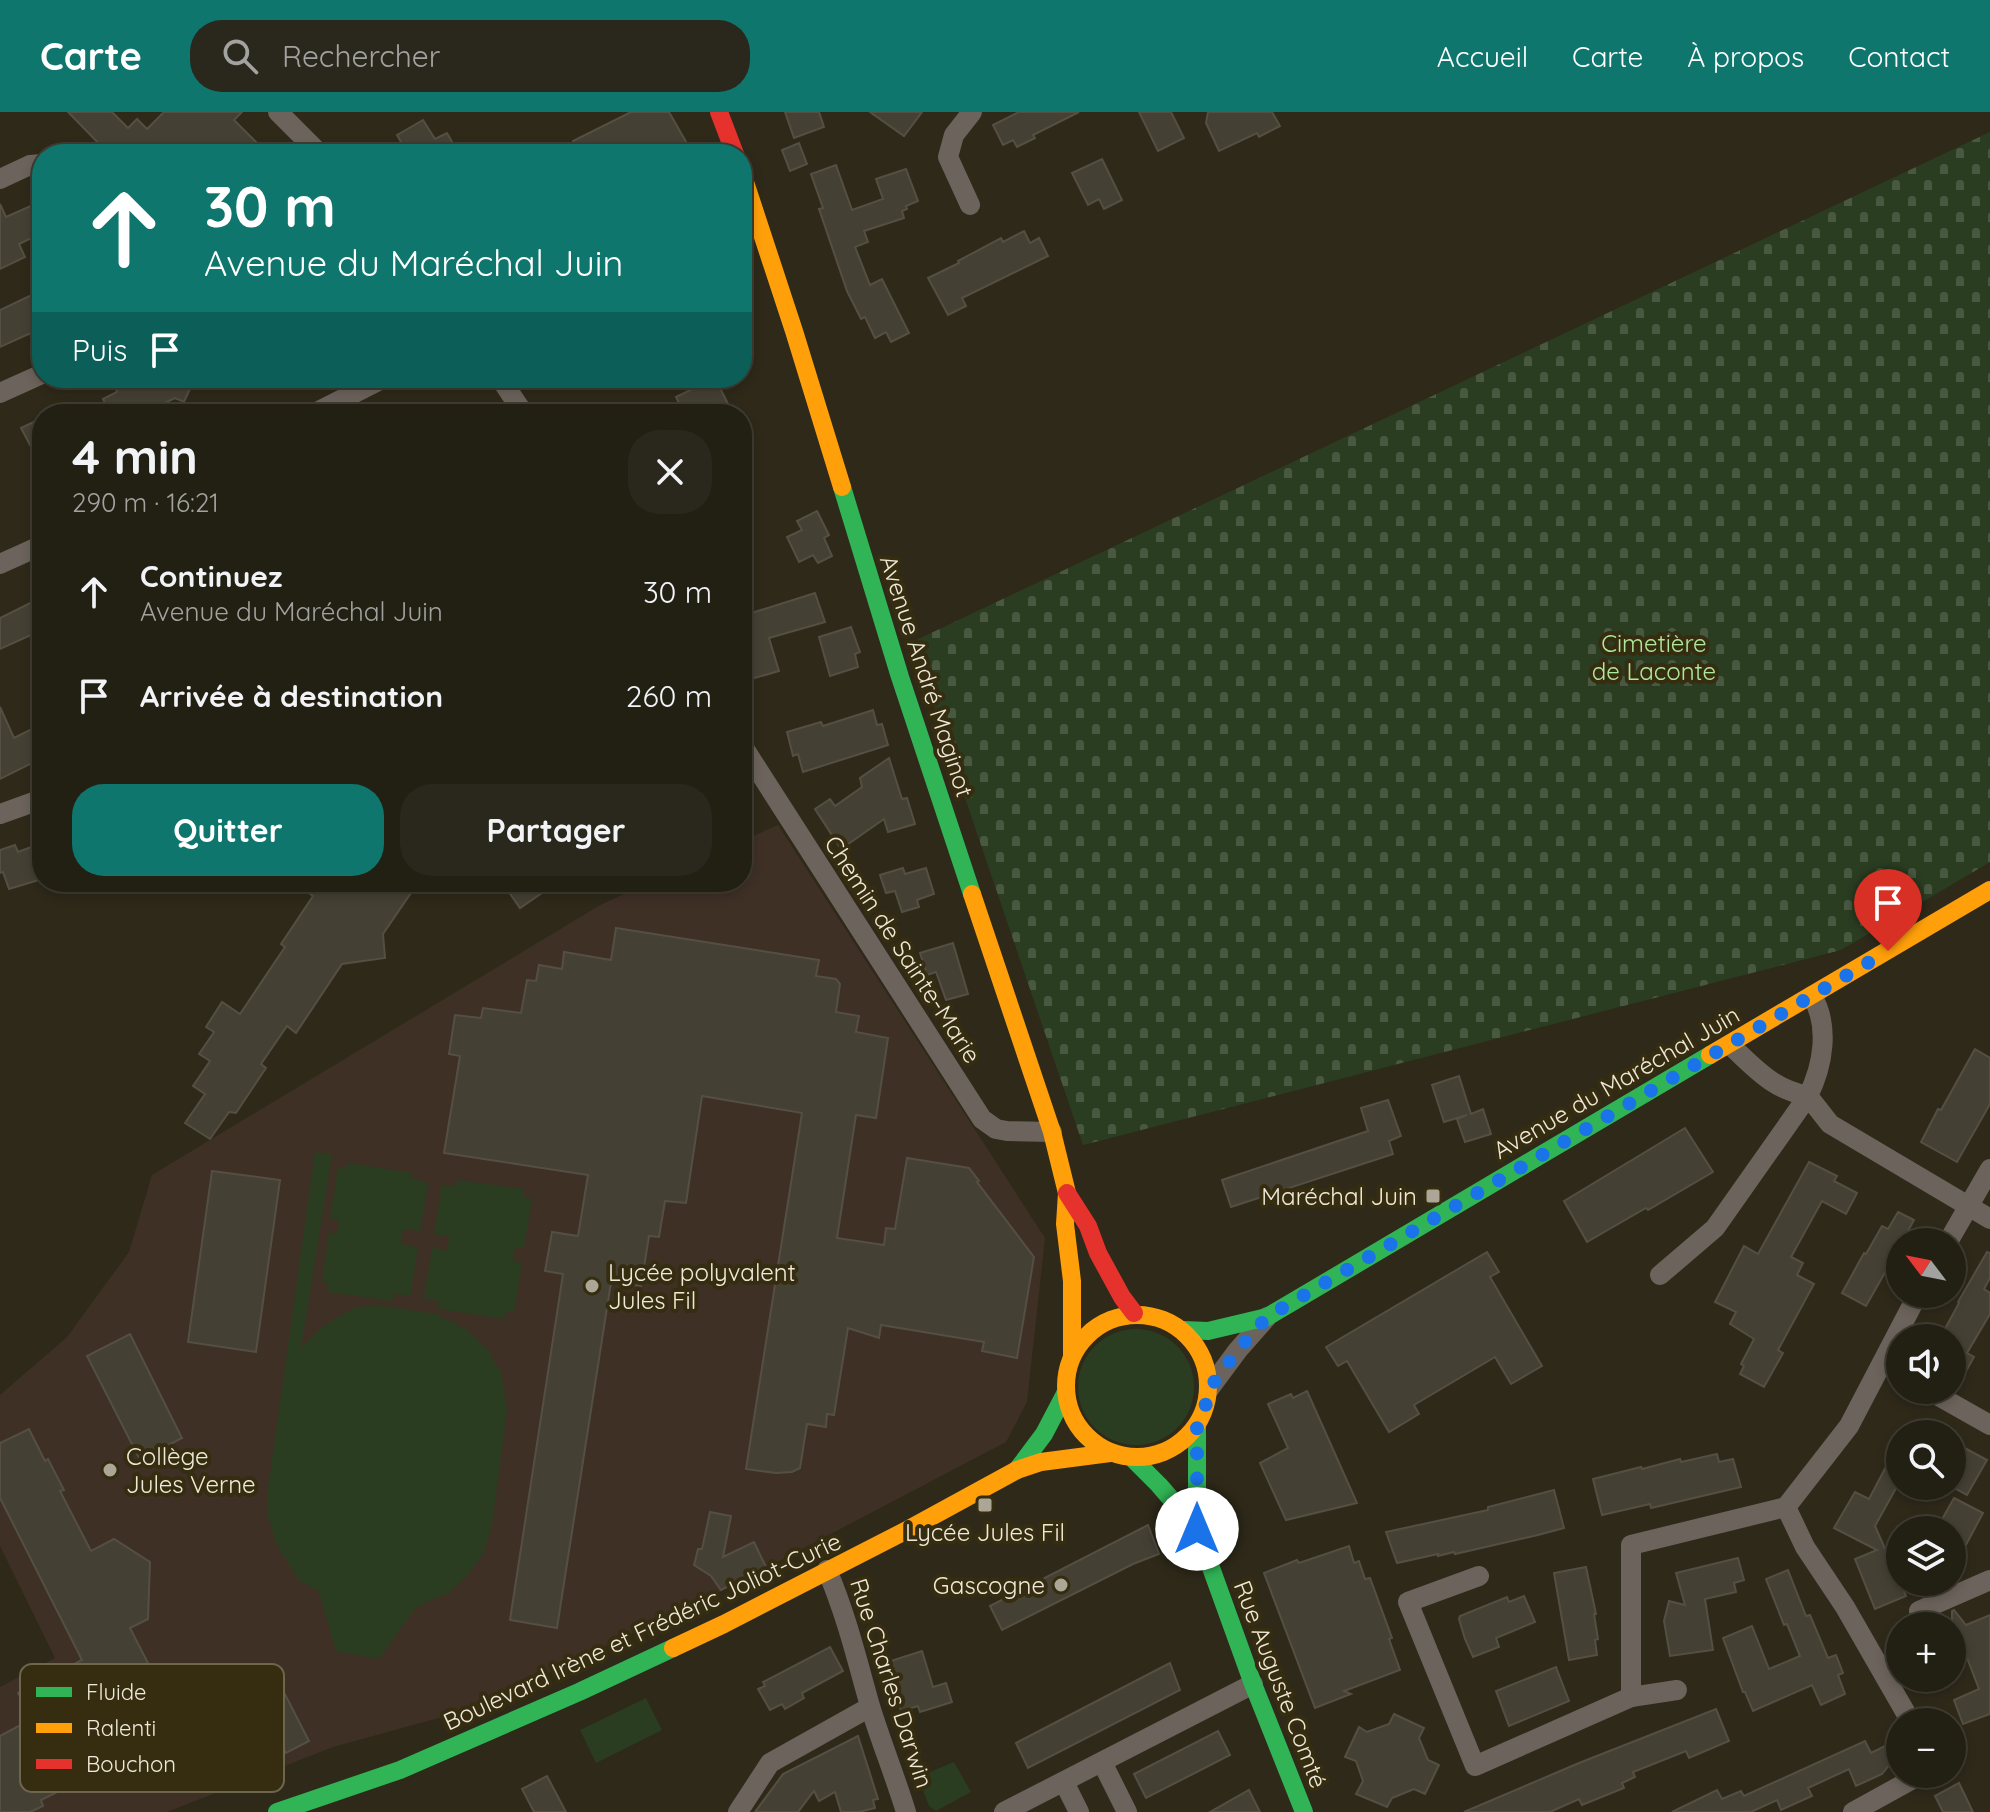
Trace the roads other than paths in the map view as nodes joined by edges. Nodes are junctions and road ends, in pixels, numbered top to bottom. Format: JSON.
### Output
{"nodes":[{"id":1,"x":278,"y":112,"type":"edge"},
{"id":2,"x":719,"y":112,"type":"edge"},
{"id":3,"x":972,"y":112,"type":"edge"},
{"id":4,"x":310,"y":144,"type":"edge"},
{"id":5,"x":731,"y":144,"type":"edge"},
{"id":6,"x":32,"y":165,"type":"edge"},
{"id":7,"x":0,"y":179,"type":"edge"},
{"id":8,"x":752,"y":203,"type":"edge"},
{"id":9,"x":970,"y":205,"type":"dead end"},
{"id":10,"x":32,"y":379,"type":"edge"},
{"id":11,"x":364,"y":388,"type":"edge"},
{"id":12,"x":0,"y":393,"type":"edge"},
{"id":13,"x":333,"y":404,"type":"edge"},
{"id":14,"x":32,"y":550,"type":"edge"},
{"id":15,"x":0,"y":564,"type":"edge"},
{"id":16,"x":752,"y":761,"type":"edge"},
{"id":17,"x":32,"y":803,"type":"edge"},
{"id":18,"x":0,"y":814,"type":"edge"},
{"id":19,"x":1990,"y":890,"type":"edge"},
{"id":20,"x":1812,"y":996,"type":"junction"},
{"id":21,"x":1730,"y":1045,"type":"junction"},
{"id":22,"x":1808,"y":1096,"type":"junction"},
{"id":23,"x":1052,"y":1132,"type":"junction"},
{"id":24,"x":1990,"y":1169,"type":"edge"},
{"id":25,"x":1067,"y":1193,"type":"junction"},
{"id":26,"x":1968,"y":1207,"type":"junction"},
{"id":27,"x":1990,"y":1219,"type":"edge"},
{"id":28,"x":1956,"y":1228,"type":"edge"},
{"id":29,"x":1660,"y":1275,"type":"dead end"},
{"id":30,"x":1910,"y":1308,"type":"edge"},
{"id":31,"x":1134,"y":1313,"type":"junction"},
{"id":32,"x":1267,"y":1317,"type":"junction"},
{"id":33,"x":1183,"y":1330,"type":"junction"},
{"id":34,"x":1072,"y":1355,"type":"junction"},
{"id":35,"x":1881,"y":1363,"type":"junction"},
{"id":36,"x":1886,"y":1366,"type":"edge"},
{"id":37,"x":1209,"y":1389,"type":"junction"},
{"id":38,"x":1065,"y":1394,"type":"junction"},
{"id":39,"x":1953,"y":1404,"type":"edge"},
{"id":40,"x":1990,"y":1425,"type":"edge"},
{"id":41,"x":1197,"y":1426,"type":"junction"},
{"id":42,"x":1110,"y":1453,"type":"junction"},
{"id":43,"x":1132,"y":1458,"type":"junction"},
{"id":44,"x":1017,"y":1470,"type":"junction"},
{"id":45,"x":1786,"y":1507,"type":"junction"},
{"id":46,"x":1197,"y":1529,"type":"junction"},
{"id":47,"x":827,"y":1570,"type":"junction"},
{"id":48,"x":1479,"y":1576,"type":"dead end"},
{"id":49,"x":1990,"y":1580,"type":"edge"},
{"id":50,"x":1919,"y":1611,"type":"dead end"},
{"id":51,"x":1253,"y":1684,"type":"junction"},
{"id":52,"x":1677,"y":1690,"type":"dead end"},
{"id":53,"x":1631,"y":1697,"type":"junction"},
{"id":54,"x":870,"y":1707,"type":"junction"},
{"id":55,"x":1903,"y":1708,"type":"edge"},
{"id":56,"x":1102,"y":1762,"type":"junction"},
{"id":57,"x":1064,"y":1782,"type":"junction"},
{"id":58,"x":1896,"y":1788,"type":"edge"},
{"id":59,"x":277,"y":1812,"type":"edge"},
{"id":60,"x":738,"y":1812,"type":"edge"},
{"id":61,"x":906,"y":1812,"type":"edge"},
{"id":62,"x":1004,"y":1812,"type":"edge"},
{"id":63,"x":1079,"y":1812,"type":"edge"},
{"id":64,"x":1127,"y":1812,"type":"edge"},
{"id":65,"x":1304,"y":1812,"type":"edge"},
{"id":66,"x":1853,"y":1812,"type":"edge"}],
"edges":[{"from":1,"to":4,"type":"street"},
{"from":2,"to":5,"type":"street"},
{"from":3,"to":9,"type":"street"},
{"from":6,"to":7,"type":"street"},
{"from":8,"to":23,"type":"street","name":"Avenue André Maginot"},
{"from":10,"to":12,"type":"street"},
{"from":11,"to":13,"type":"street"},
{"from":14,"to":15,"type":"street"},
{"from":16,"to":23,"type":"street","name":"Chemin de Sainte-Marie"},
{"from":17,"to":18,"type":"street"},
{"from":19,"to":20,"type":"street","name":"Avenue du Maréchal Juin"},
{"from":20,"to":21,"type":"street","name":"Avenue du Maréchal Juin"},
{"from":20,"to":22,"type":"street"},
{"from":21,"to":22,"type":"street"},
{"from":21,"to":32,"type":"street","name":"Avenue du Maréchal Juin"},
{"from":22,"to":26,"type":"street"},
{"from":22,"to":29,"type":"street"},
{"from":23,"to":25,"type":"street","name":"Avenue André Maginot"},
{"from":24,"to":26,"type":"street"},
{"from":25,"to":31,"type":"street","name":"Avenue André Maginot"},
{"from":25,"to":34,"type":"street","name":"Avenue André Maginot"},
{"from":26,"to":27,"type":"street"},
{"from":26,"to":28,"type":"street"},
{"from":30,"to":35,"type":"street"},
{"from":31,"to":33,"type":"street"},
{"from":31,"to":34,"type":"street"},
{"from":32,"to":33,"type":"street","name":"Avenue du Maréchal Juin"},
{"from":32,"to":37,"type":"street","name":"Avenue du Maréchal Juin"},
{"from":33,"to":37,"type":"street"},
{"from":34,"to":38,"type":"street"},
{"from":35,"to":36,"type":"street"},
{"from":35,"to":45,"type":"street"},
{"from":37,"to":41,"type":"street"},
{"from":38,"to":42,"type":"street"},
{"from":38,"to":44,"type":"street","name":"Boulevard Irène et Frédéric Joliot-Curie"},
{"from":39,"to":40,"type":"street"},
{"from":41,"to":43,"type":"street"},
{"from":41,"to":46,"type":"street","name":"Rue Auguste Comté"},
{"from":42,"to":43,"type":"street"},
{"from":42,"to":44,"type":"street","name":"Boulevard Irène et Frédéric Joliot-Curie"},
{"from":43,"to":46,"type":"street","name":"Rue Auguste Comté"},
{"from":44,"to":47,"type":"street","name":"Boulevard Irène et Frédéric Joliot-Curie"},
{"from":45,"to":53,"type":"street"},
{"from":45,"to":55,"type":"street"},
{"from":46,"to":51,"type":"street","name":"Rue Auguste Comté"},
{"from":47,"to":54,"type":"street","name":"Rue Charles Darwin"},
{"from":47,"to":59,"type":"street","name":"Boulevard Irène et Frédéric Joliot-Curie"},
{"from":48,"to":53,"type":"street"},
{"from":49,"to":50,"type":"street"},
{"from":51,"to":56,"type":"street"},
{"from":51,"to":65,"type":"street","name":"Rue Auguste Comté"},
{"from":52,"to":53,"type":"street"},
{"from":54,"to":60,"type":"street"},
{"from":54,"to":61,"type":"street","name":"Rue Charles Darwin"},
{"from":56,"to":57,"type":"street"},
{"from":56,"to":64,"type":"street"},
{"from":57,"to":62,"type":"street"},
{"from":57,"to":63,"type":"street"},
{"from":58,"to":66,"type":"street"}]}
